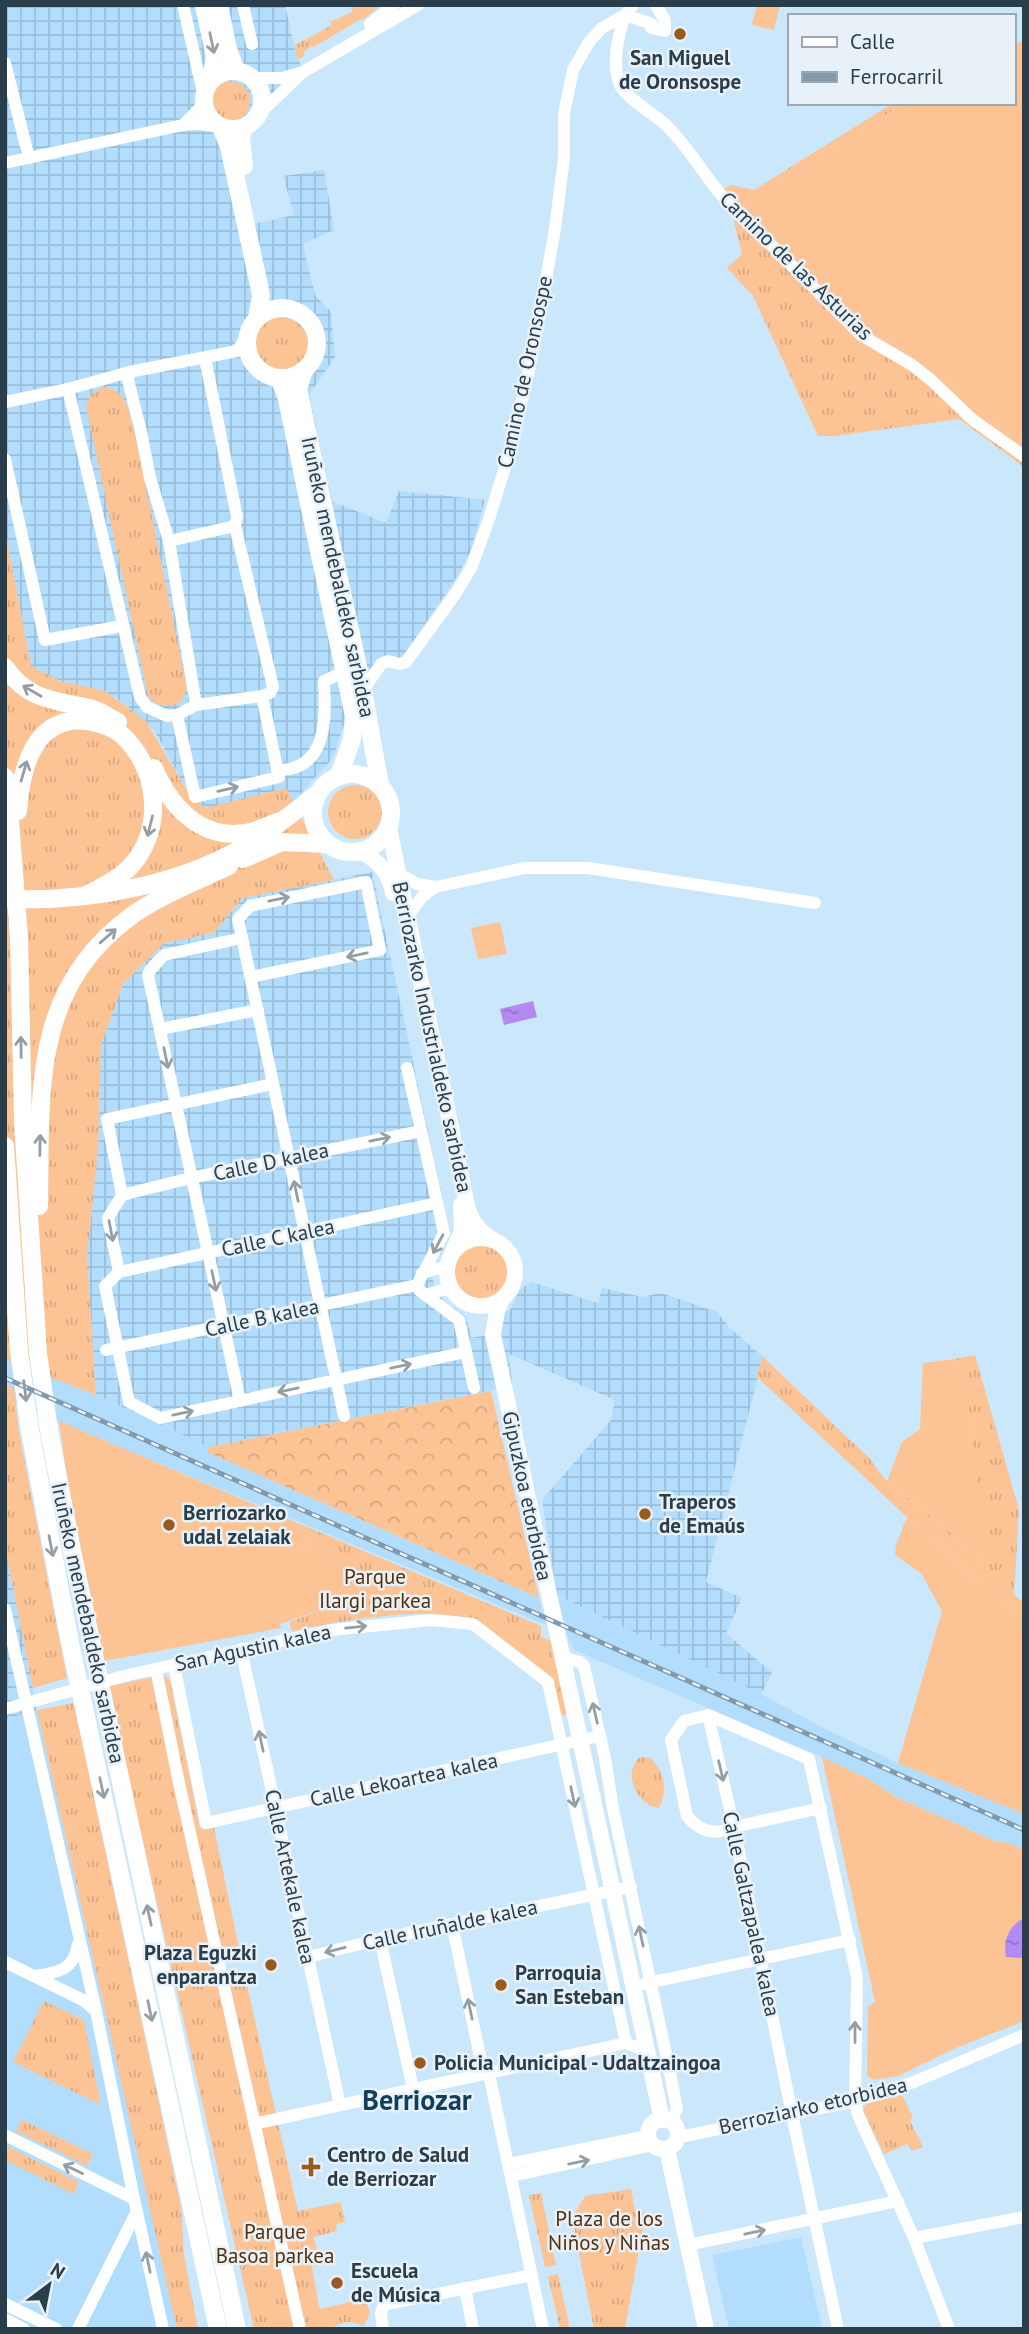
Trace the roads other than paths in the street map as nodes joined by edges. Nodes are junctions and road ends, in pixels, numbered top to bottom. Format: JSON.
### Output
{"nodes":[{"id":1,"x":183,"y":5,"type":"edge"},
{"id":2,"x":204,"y":5,"type":"edge"},
{"id":3,"x":219,"y":5,"type":"edge"},
{"id":4,"x":243,"y":5,"type":"edge"},
{"id":5,"x":394,"y":5,"type":"edge"},
{"id":6,"x":656,"y":5,"type":"edge"},
{"id":7,"x":414,"y":6,"type":"edge"},
{"id":8,"x":629,"y":10,"type":"edge"},
{"id":9,"x":252,"y":44,"type":"dead end"},
{"id":10,"x":349,"y":44,"type":"junction"},
{"id":11,"x":5,"y":63,"type":"edge"},
{"id":12,"x":236,"y":71,"type":"junction"},
{"id":13,"x":303,"y":72,"type":"junction"},
{"id":14,"x":253,"y":78,"type":"junction"},
{"id":15,"x":206,"y":93,"type":"junction"},
{"id":16,"x":259,"y":114,"type":"junction"},
{"id":17,"x":183,"y":125,"type":"junction"},
{"id":18,"x":220,"y":127,"type":"junction"},
{"id":19,"x":243,"y":128,"type":"junction"},
{"id":20,"x":29,"y":158,"type":"junction"},
{"id":21,"x":5,"y":163,"type":"edge"},
{"id":22,"x":287,"y":308,"type":"junction"},
{"id":23,"x":253,"y":326,"type":"junction"},
{"id":24,"x":205,"y":358,"type":"junction"},
{"id":25,"x":304,"y":370,"type":"junction"},
{"id":26,"x":130,"y":372,"type":"junction"},
{"id":27,"x":279,"y":377,"type":"junction"},
{"id":28,"x":68,"y":388,"type":"junction"},
{"id":29,"x":5,"y":402,"type":"edge"},
{"id":30,"x":1024,"y":456,"type":"edge"},
{"id":31,"x":5,"y":459,"type":"edge"},
{"id":32,"x":235,"y":526,"type":"junction"},
{"id":33,"x":169,"y":541,"type":"junction"},
{"id":34,"x":122,"y":626,"type":"junction"},
{"id":35,"x":5,"y":667,"type":"edge"},
{"id":36,"x":344,"y":672,"type":"junction"},
{"id":37,"x":363,"y":690,"type":"junction"},
{"id":38,"x":262,"y":696,"type":"junction"},
{"id":39,"x":196,"y":705,"type":"junction"},
{"id":40,"x":177,"y":715,"type":"junction"},
{"id":41,"x":277,"y":770,"type":"junction"},
{"id":42,"x":339,"y":776,"type":"junction"},
{"id":43,"x":5,"y":777,"type":"edge"},
{"id":44,"x":380,"y":785,"type":"junction"},
{"id":45,"x":317,"y":794,"type":"junction"},
{"id":46,"x":283,"y":820,"type":"junction"},
{"id":47,"x":389,"y":828,"type":"junction"},
{"id":48,"x":327,"y":844,"type":"junction"},
{"id":49,"x":362,"y":852,"type":"junction"},
{"id":50,"x":14,"y":863,"type":"junction"},
{"id":51,"x":229,"y":866,"type":"junction"},
{"id":52,"x":398,"y":873,"type":"junction"},
{"id":53,"x":436,"y":887,"type":"junction"},
{"id":54,"x":86,"y":895,"type":"junction"},
{"id":55,"x":5,"y":898,"type":"edge"},
{"id":56,"x":815,"y":903,"type":"dead end"},
{"id":57,"x":5,"y":906,"type":"edge"},
{"id":58,"x":407,"y":917,"type":"junction"},
{"id":59,"x":242,"y":938,"type":"junction"},
{"id":60,"x":251,"y":977,"type":"junction"},
{"id":61,"x":258,"y":1010,"type":"junction"},
{"id":62,"x":160,"y":1029,"type":"junction"},
{"id":63,"x":407,"y":1068,"type":"dead end"},
{"id":64,"x":273,"y":1084,"type":"junction"},
{"id":65,"x":176,"y":1104,"type":"junction"},
{"id":66,"x":421,"y":1131,"type":"junction"},
{"id":67,"x":5,"y":1146,"type":"edge"},
{"id":68,"x":289,"y":1158,"type":"junction"},
{"id":69,"x":191,"y":1178,"type":"junction"},
{"id":70,"x":122,"y":1195,"type":"junction"},
{"id":71,"x":437,"y":1203,"type":"junction"},
{"id":72,"x":305,"y":1232,"type":"junction"},
{"id":73,"x":490,"y":1238,"type":"junction"},
{"id":74,"x":5,"y":1251,"type":"edge"},
{"id":75,"x":208,"y":1254,"type":"junction"},
{"id":76,"x":450,"y":1258,"type":"junction"},
{"id":77,"x":119,"y":1272,"type":"junction"},
{"id":78,"x":14,"y":1284,"type":"junction"},
{"id":79,"x":421,"y":1285,"type":"junction"},
{"id":80,"x":450,"y":1288,"type":"junction"},
{"id":81,"x":502,"y":1299,"type":"junction"},
{"id":82,"x":473,"y":1305,"type":"junction"},
{"id":83,"x":321,"y":1306,"type":"junction"},
{"id":84,"x":35,"y":1310,"type":"junction"},
{"id":85,"x":224,"y":1326,"type":"junction"},
{"id":86,"x":493,"y":1335,"type":"junction"},
{"id":87,"x":112,"y":1349,"type":"junction"},
{"id":88,"x":466,"y":1352,"type":"junction"},
{"id":89,"x":337,"y":1380,"type":"junction"},
{"id":90,"x":474,"y":1388,"type":"dead end"},
{"id":91,"x":240,"y":1401,"type":"junction"},
{"id":92,"x":344,"y":1416,"type":"dead end"},
{"id":93,"x":5,"y":1609,"type":"edge"},
{"id":94,"x":241,"y":1649,"type":"junction"},
{"id":95,"x":561,"y":1657,"type":"junction"},
{"id":96,"x":174,"y":1665,"type":"junction"},
{"id":97,"x":156,"y":1669,"type":"junction"},
{"id":98,"x":25,"y":1703,"type":"junction"},
{"id":99,"x":5,"y":1709,"type":"edge"},
{"id":100,"x":708,"y":1715,"type":"junction"},
{"id":101,"x":600,"y":1737,"type":"junction"},
{"id":102,"x":580,"y":1741,"type":"junction"},
{"id":103,"x":562,"y":1745,"type":"junction"},
{"id":104,"x":275,"y":1808,"type":"junction"},
{"id":105,"x":821,"y":1808,"type":"junction"},
{"id":106,"x":734,"y":1827,"type":"junction"},
{"id":107,"x":631,"y":1887,"type":"junction"},
{"id":108,"x":612,"y":1891,"type":"junction"},
{"id":109,"x":593,"y":1894,"type":"junction"},
{"id":110,"x":452,"y":1924,"type":"junction"},
{"id":111,"x":79,"y":1936,"type":"junction"},
{"id":112,"x":380,"y":1939,"type":"junction"},
{"id":113,"x":850,"y":1940,"type":"junction"},
{"id":114,"x":308,"y":1957,"type":"junction"},
{"id":115,"x":761,"y":1959,"type":"junction"},
{"id":116,"x":5,"y":1962,"type":"edge"},
{"id":117,"x":34,"y":1976,"type":"junction"},
{"id":118,"x":650,"y":1982,"type":"junction"},
{"id":119,"x":632,"y":1986,"type":"junction"},
{"id":120,"x":96,"y":2011,"type":"junction"},
{"id":121,"x":657,"y":2011,"type":"junction"},
{"id":122,"x":639,"y":2015,"type":"junction"},
{"id":123,"x":1024,"y":2035,"type":"edge"},
{"id":124,"x":626,"y":2043,"type":"junction"},
{"id":125,"x":647,"y":2055,"type":"junction"},
{"id":126,"x":489,"y":2074,"type":"junction"},
{"id":127,"x":413,"y":2089,"type":"junction"},
{"id":128,"x":189,"y":2101,"type":"junction"},
{"id":129,"x":855,"y":2101,"type":"junction"},
{"id":130,"x":340,"y":2105,"type":"junction"},
{"id":131,"x":792,"y":2113,"type":"junction"},
{"id":132,"x":254,"y":2124,"type":"junction"},
{"id":133,"x":670,"y":2125,"type":"junction"},
{"id":134,"x":5,"y":2135,"type":"edge"},
{"id":135,"x":656,"y":2142,"type":"junction"},
{"id":136,"x":510,"y":2170,"type":"junction"},
{"id":137,"x":188,"y":2190,"type":"junction"},
{"id":138,"x":898,"y":2201,"type":"junction"},
{"id":139,"x":135,"y":2205,"type":"junction"},
{"id":140,"x":1024,"y":2217,"type":"edge"},
{"id":141,"x":815,"y":2219,"type":"junction"},
{"id":142,"x":914,"y":2238,"type":"junction"},
{"id":143,"x":688,"y":2245,"type":"junction"},
{"id":144,"x":532,"y":2275,"type":"junction"},
{"id":145,"x":464,"y":2288,"type":"junction"},
{"id":146,"x":5,"y":2304,"type":"edge"},
{"id":147,"x":5,"y":2319,"type":"edge"},
{"id":148,"x":24,"y":2329,"type":"edge"},
{"id":149,"x":56,"y":2329,"type":"edge"},
{"id":150,"x":78,"y":2329,"type":"edge"},
{"id":151,"x":163,"y":2329,"type":"edge"},
{"id":152,"x":207,"y":2329,"type":"edge"},
{"id":153,"x":218,"y":2329,"type":"edge"},
{"id":154,"x":237,"y":2329,"type":"edge"},
{"id":155,"x":246,"y":2329,"type":"edge"},
{"id":156,"x":300,"y":2329,"type":"edge"},
{"id":157,"x":383,"y":2329,"type":"edge"},
{"id":158,"x":473,"y":2329,"type":"edge"},
{"id":159,"x":543,"y":2329,"type":"edge"},
{"id":160,"x":706,"y":2329,"type":"edge"},
{"id":161,"x":838,"y":2329,"type":"edge"},
{"id":162,"x":949,"y":2329,"type":"edge"}],
"edges":[{"from":1,"to":15,"type":"street"},
{"from":2,"to":15,"type":"highway","one_way":true},
{"from":3,"to":12,"type":"highway"},
{"from":4,"to":9,"type":"street"},
{"from":5,"to":10,"type":"street"},
{"from":6,"to":8,"type":"street"},
{"from":7,"to":10,"type":"street"},
{"from":8,"to":30,"type":"street","name":"Camino de las Asturias"},
{"from":8,"to":37,"type":"street","name":"Camino de Oronsospe"},
{"from":10,"to":13,"type":"street"},
{"from":11,"to":20,"type":"street"},
{"from":12,"to":14,"type":"highway"},
{"from":12,"to":15,"type":"highway"},
{"from":13,"to":14,"type":"street"},
{"from":13,"to":16,"type":"street"},
{"from":14,"to":16,"type":"highway"},
{"from":15,"to":17,"type":"street"},
{"from":15,"to":18,"type":"highway"},
{"from":16,"to":19,"type":"highway"},
{"from":17,"to":18,"type":"street"},
{"from":17,"to":20,"type":"street"},
{"from":18,"to":19,"type":"highway"},
{"from":18,"to":23,"type":"highway"},
{"from":19,"to":22,"type":"highway"},
{"from":20,"to":21,"type":"street"},
{"from":22,"to":23,"type":"highway"},
{"from":22,"to":25,"type":"highway"},
{"from":23,"to":24,"type":"street"},
{"from":23,"to":27,"type":"highway"},
{"from":24,"to":26,"type":"street"},
{"from":24,"to":32,"type":"street"},
{"from":25,"to":27,"type":"highway"},
{"from":25,"to":37,"type":"highway","name":"Iruñeko mendebaldeko sarbidea"},
{"from":26,"to":28,"type":"street"},
{"from":26,"to":33,"type":"street"},
{"from":27,"to":36,"type":"highway","name":"Iruñeko mendebaldeko sarbidea"},
{"from":28,"to":29,"type":"street"},
{"from":28,"to":34,"type":"street"},
{"from":31,"to":34,"type":"street"},
{"from":32,"to":33,"type":"street"},
{"from":32,"to":38,"type":"street"},
{"from":33,"to":39,"type":"street"},
{"from":34,"to":40,"type":"street"},
{"from":46,"to":35,"type":"highway","one_way":true},
{"from":36,"to":41,"type":"street"},
{"from":36,"to":42,"type":"highway","name":"Iruñeko mendebaldeko sarbidea"},
{"from":37,"to":44,"type":"highway","name":"Iruñeko mendebaldeko sarbidea"},
{"from":38,"to":39,"type":"street"},
{"from":38,"to":41,"type":"street"},
{"from":39,"to":40,"type":"street"},
{"from":40,"to":41,"type":"street","one_way":true},
{"from":42,"to":44,"type":"highway"},
{"from":42,"to":45,"type":"highway"},
{"from":43,"to":50,"type":"highway"},
{"from":44,"to":47,"type":"highway"},
{"from":45,"to":46,"type":"highway"},
{"from":45,"to":48,"type":"highway"},
{"from":46,"to":54,"type":"highway"},
{"from":47,"to":49,"type":"highway"},
{"from":47,"to":52,"type":"main road","name":"Berriozarko Industrialdeko sarbidea"},
{"from":48,"to":49,"type":"highway"},
{"from":48,"to":51,"type":"highway"},
{"from":49,"to":76,"type":"main road","name":"Berriozarko Industrialdeko sarbidea"},
{"from":50,"to":54,"type":"highway","one_way":true},
{"from":84,"to":50,"type":"highway","name":"Iruñeko mendebaldeko sarbidea","one_way":true},
{"from":51,"to":57,"type":"highway"},
{"from":84,"to":51,"type":"highway","one_way":true},
{"from":52,"to":53,"type":"street"},
{"from":52,"to":58,"type":"main road","name":"Berriozarko Industrialdeko sarbidea"},
{"from":53,"to":56,"type":"street"},
{"from":53,"to":58,"type":"street"},
{"from":54,"to":55,"type":"highway"},
{"from":58,"to":73,"type":"main road","name":"Berriozarko Industrialdeko sarbidea"},
{"from":59,"to":60,"type":"street"},
{"from":59,"to":60,"type":"street","one_way":true},
{"from":59,"to":62,"type":"street"},
{"from":60,"to":61,"type":"street"},
{"from":61,"to":62,"type":"street"},
{"from":61,"to":64,"type":"street"},
{"from":62,"to":65,"type":"street","one_way":true},
{"from":63,"to":66,"type":"street"},
{"from":64,"to":65,"type":"street"},
{"from":64,"to":68,"type":"street"},
{"from":65,"to":69,"type":"street"},
{"from":65,"to":70,"type":"street"},
{"from":68,"to":66,"type":"street","name":"Calle D kalea","one_way":true},
{"from":66,"to":71,"type":"street"},
{"from":67,"to":78,"type":"highway","name":"Iruñeko mendebaldeko sarbidea"},
{"from":68,"to":69,"type":"street","name":"Calle D kalea"},
{"from":72,"to":68,"type":"street","one_way":true},
{"from":69,"to":70,"type":"street","name":"Calle D kalea"},
{"from":69,"to":75,"type":"street"},
{"from":70,"to":77,"type":"street","one_way":true},
{"from":71,"to":72,"type":"street","name":"Calle C kalea"},
{"from":71,"to":79,"type":"street","one_way":true},
{"from":72,"to":75,"type":"street","name":"Calle C kalea"},
{"from":72,"to":83,"type":"street"},
{"from":73,"to":76,"type":"main road"},
{"from":73,"to":81,"type":"main road"},
{"from":74,"to":78,"type":"highway"},
{"from":75,"to":77,"type":"street","name":"Calle C kalea"},
{"from":75,"to":85,"type":"street","one_way":true},
{"from":76,"to":79,"type":"street"},
{"from":76,"to":80,"type":"main road"},
{"from":77,"to":87,"type":"street"},
{"from":78,"to":137,"type":"highway","name":"Iruñeko mendebaldeko sarbidea","one_way":true},
{"from":79,"to":80,"type":"street"},
{"from":79,"to":83,"type":"street","name":"Calle B kalea"},
{"from":79,"to":88,"type":"street"},
{"from":80,"to":82,"type":"main road"},
{"from":81,"to":82,"type":"main road"},
{"from":81,"to":86,"type":"main road","name":"Gipuzkoa etorbidea"},
{"from":82,"to":86,"type":"main road","name":"Gipuzkoa etorbidea"},
{"from":83,"to":85,"type":"street","name":"Calle B kalea"},
{"from":83,"to":89,"type":"street"},
{"from":128,"to":84,"type":"highway","name":"Iruñeko mendebaldeko sarbidea","one_way":true},
{"from":85,"to":87,"type":"street","name":"Calle B kalea"},
{"from":85,"to":91,"type":"street"},
{"from":86,"to":95,"type":"main road","name":"Gipuzkoa etorbidea"},
{"from":87,"to":91,"type":"street","one_way":true},
{"from":89,"to":88,"type":"street","one_way":true},
{"from":88,"to":90,"type":"street"},
{"from":89,"to":91,"type":"street","one_way":true},
{"from":89,"to":92,"type":"street"},
{"from":93,"to":98,"type":"street"},
{"from":94,"to":96,"type":"street","name":"San Agustin kalea"},
{"from":94,"to":103,"type":"street","name":"San Agustin kalea","one_way":true},
{"from":104,"to":94,"type":"street","name":"Calle Artekale kalea","one_way":true},
{"from":101,"to":95,"type":"street","one_way":true},
{"from":95,"to":102,"type":"main road","name":"Gipuzkoa etorbidea"},
{"from":96,"to":97,"type":"street","name":"San Agustin kalea"},
{"from":96,"to":104,"type":"street","name":"Calle Lekoartea kalea"},
{"from":97,"to":98,"type":"street","name":"San Agustin kalea"},
{"from":97,"to":132,"type":"street"},
{"from":98,"to":99,"type":"street","name":"San Agustin kalea"},
{"from":98,"to":111,"type":"street"},
{"from":100,"to":105,"type":"street"},
{"from":100,"to":106,"type":"street","name":"Calle Galtzapalea kalea","one_way":true},
{"from":100,"to":106,"type":"street"},
{"from":101,"to":102,"type":"street"},
{"from":101,"to":107,"type":"street"},
{"from":102,"to":103,"type":"street"},
{"from":102,"to":108,"type":"main road","name":"Gipuzkoa etorbidea"},
{"from":103,"to":104,"type":"street","name":"Calle Lekoartea kalea"},
{"from":103,"to":109,"type":"street","one_way":true},
{"from":104,"to":114,"type":"street","name":"Calle Artekale kalea"},
{"from":105,"to":106,"type":"street"},
{"from":105,"to":113,"type":"street"},
{"from":106,"to":115,"type":"street","name":"Calle Galtzapalea kalea"},
{"from":107,"to":108,"type":"street"},
{"from":118,"to":107,"type":"street","one_way":true},
{"from":108,"to":109,"type":"street"},
{"from":108,"to":119,"type":"main road","name":"Gipuzkoa etorbidea"},
{"from":109,"to":110,"type":"street","name":"Calle Iruñalde kalea"},
{"from":109,"to":124,"type":"street"},
{"from":110,"to":112,"type":"street","name":"Calle Iruñalde kalea"},
{"from":126,"to":110,"type":"street","one_way":true},
{"from":111,"to":117,"type":"street"},
{"from":111,"to":120,"type":"street"},
{"from":112,"to":114,"type":"street","name":"Calle Iruñalde kalea","one_way":true},
{"from":112,"to":127,"type":"street"},
{"from":113,"to":115,"type":"street"},
{"from":129,"to":113,"type":"street","one_way":true},
{"from":114,"to":130,"type":"street","name":"Calle Artekale kalea"},
{"from":115,"to":118,"type":"street"},
{"from":115,"to":131,"type":"street","name":"Calle Galtzapalea kalea"},
{"from":116,"to":117,"type":"street"},
{"from":117,"to":120,"type":"street"},
{"from":118,"to":119,"type":"street"},
{"from":118,"to":121,"type":"street"},
{"from":119,"to":122,"type":"main road","name":"Gipuzkoa etorbidea"},
{"from":120,"to":139,"type":"street"},
{"from":121,"to":122,"type":"street"},
{"from":121,"to":133,"type":"street"},
{"from":122,"to":125,"type":"main road","name":"Gipuzkoa etorbidea"},
{"from":123,"to":129,"type":"street","name":"Berroziarko etorbidea"},
{"from":124,"to":125,"type":"street"},
{"from":124,"to":126,"type":"street"},
{"from":125,"to":133,"type":"main road","name":"Gipuzkoa etorbidea"},
{"from":126,"to":127,"type":"street"},
{"from":126,"to":136,"type":"street"},
{"from":127,"to":130,"type":"street"},
{"from":128,"to":154,"type":"highway","name":"Iruñeko mendebaldeko sarbidea"},
{"from":128,"to":155,"type":"highway"},
{"from":129,"to":131,"type":"street","name":"Berroziarko etorbidea"},
{"from":129,"to":138,"type":"street"},
{"from":130,"to":132,"type":"street"},
{"from":131,"to":133,"type":"street","name":"Berroziarko etorbidea"},
{"from":131,"to":141,"type":"street","name":"Calle Galtzapalea kalea"},
{"from":132,"to":156,"type":"street"},
{"from":133,"to":135,"type":"main road"},
{"from":133,"to":135,"type":"main road"},
{"from":139,"to":134,"type":"street","one_way":true},
{"from":135,"to":136,"type":"street"},
{"from":135,"to":143,"type":"main road"},
{"from":136,"to":144,"type":"street"},
{"from":137,"to":152,"type":"highway"},
{"from":137,"to":153,"type":"highway","name":"Iruñeko mendebaldeko sarbidea"},
{"from":138,"to":141,"type":"street"},
{"from":138,"to":142,"type":"street"},
{"from":139,"to":150,"type":"street"},
{"from":151,"to":139,"type":"street","one_way":true},
{"from":140,"to":142,"type":"street"},
{"from":143,"to":141,"type":"street","one_way":true},
{"from":141,"to":161,"type":"street","name":"Calle Galtzapalea kalea"},
{"from":142,"to":162,"type":"street"},
{"from":143,"to":160,"type":"main road"},
{"from":144,"to":145,"type":"street"},
{"from":144,"to":159,"type":"street"},
{"from":145,"to":157,"type":"street"},
{"from":145,"to":158,"type":"street"},
{"from":146,"to":149,"type":"street"},
{"from":147,"to":148,"type":"street"}]}
